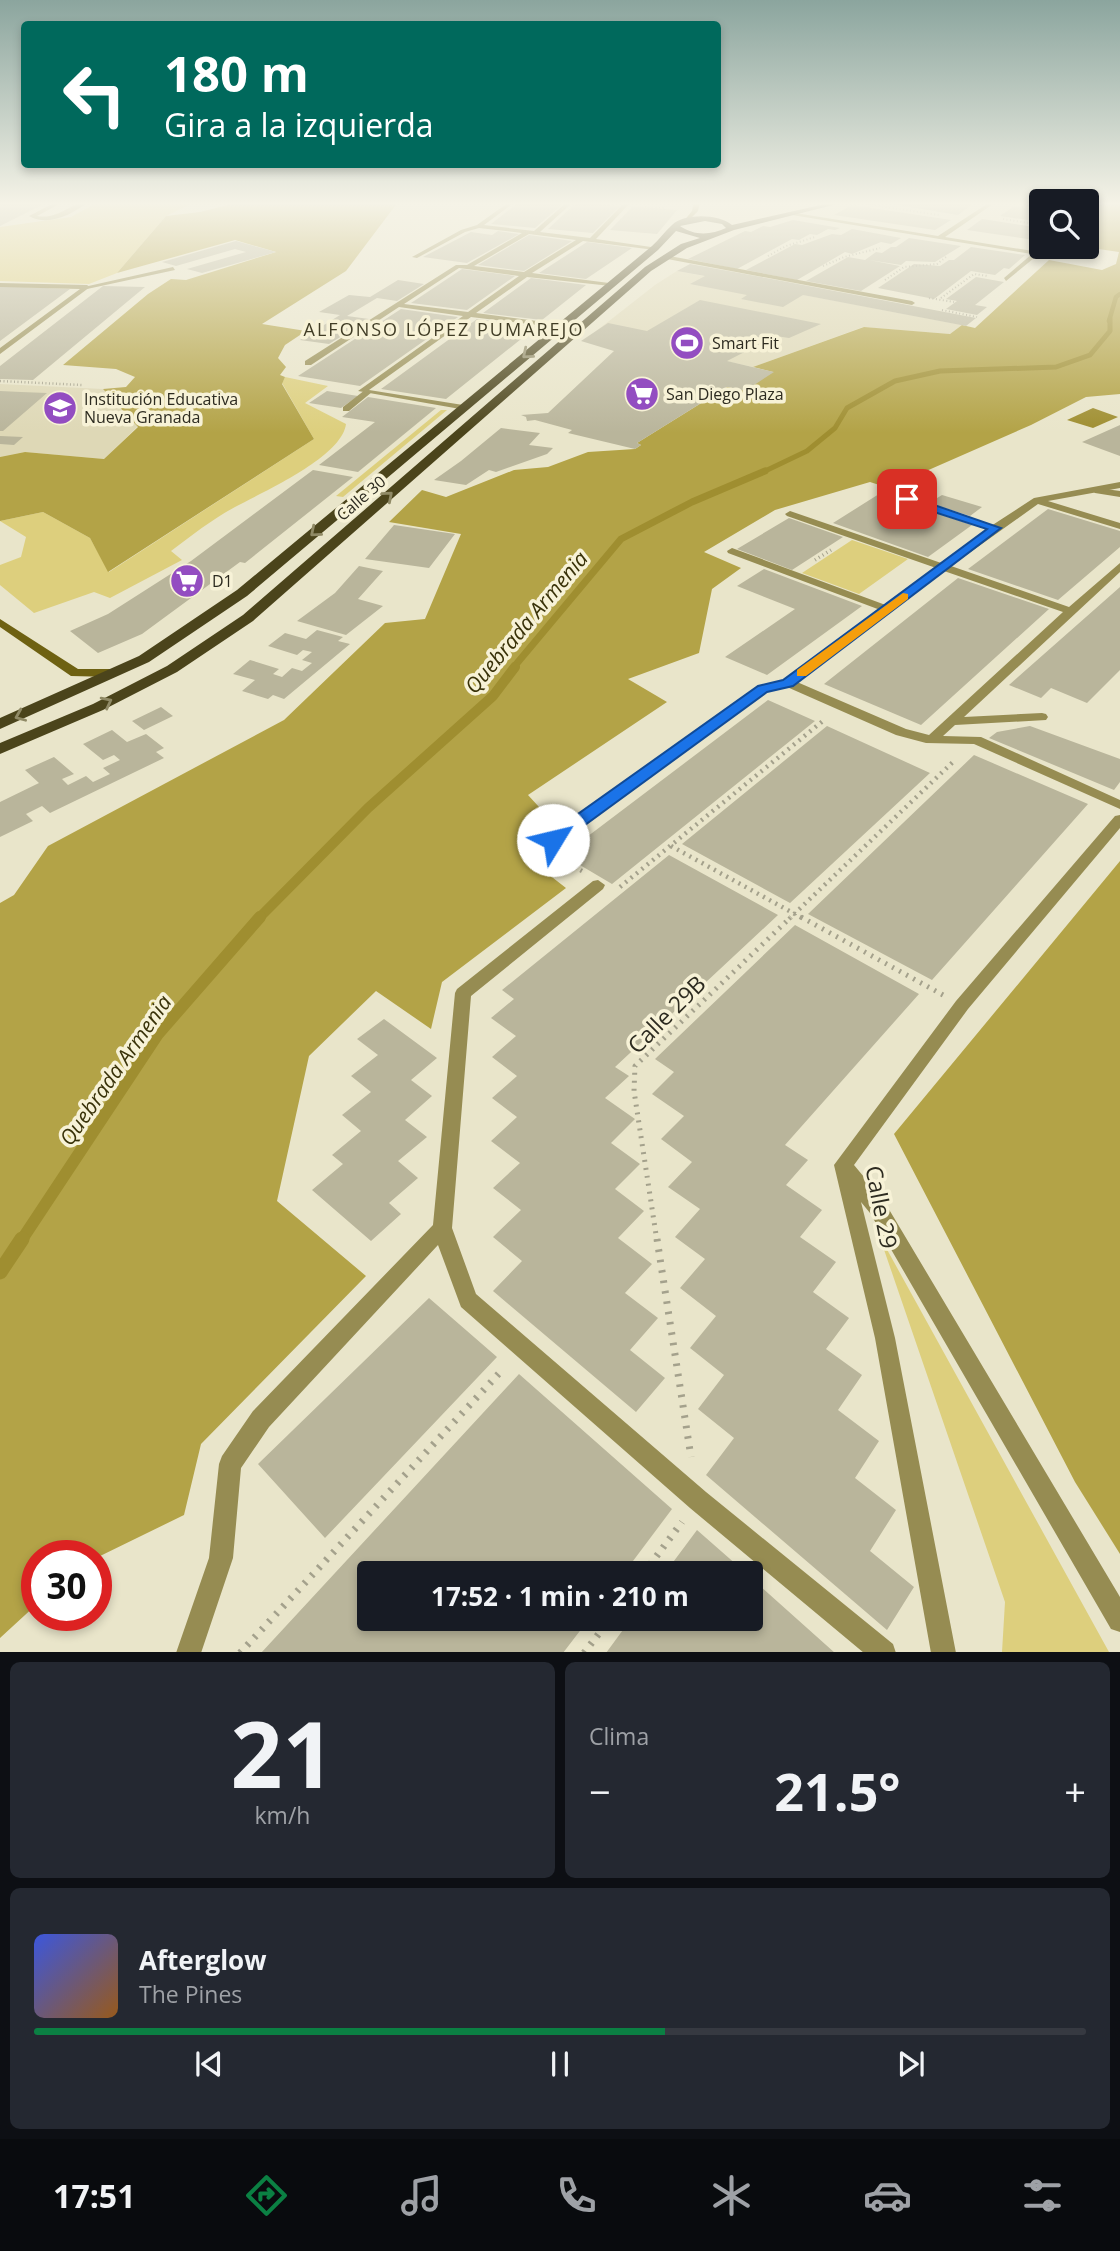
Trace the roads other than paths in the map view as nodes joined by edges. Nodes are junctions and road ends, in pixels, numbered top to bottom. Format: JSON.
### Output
{"nodes":[{"id":1,"x":123,"y":279,"type":"edge"},
{"id":2,"x":437,"y":279,"type":"edge"},
{"id":3,"x":519,"y":279,"type":"edge"},
{"id":4,"x":564,"y":279,"type":"edge"},
{"id":5,"x":618,"y":279,"type":"edge"},
{"id":6,"x":629,"y":279,"type":"edge"},
{"id":7,"x":783,"y":279,"type":"edge"},
{"id":8,"x":0,"y":285,"type":"edge"},
{"id":9,"x":609,"y":285,"type":"junction"},
{"id":10,"x":87,"y":287,"type":"junction"},
{"id":11,"x":912,"y":303,"type":"dead end"},
{"id":12,"x":397,"y":304,"type":"junction"},
{"id":13,"x":469,"y":314,"type":"junction"},
{"id":14,"x":560,"y":326,"type":"junction"},
{"id":15,"x":0,"y":352,"type":"edge"},
{"id":16,"x":308,"y":363,"type":"dead end"},
{"id":17,"x":368,"y":392,"type":"junction"},
{"id":18,"x":463,"y":408,"type":"junction"},
{"id":19,"x":346,"y":409,"type":"dead end"},
{"id":20,"x":1120,"y":485,"type":"edge"},
{"id":21,"x":1098,"y":491,"type":"junction"},
{"id":22,"x":885,"y":492,"type":"dead end"},
{"id":23,"x":1120,"y":494,"type":"edge"},
{"id":24,"x":1037,"y":500,"type":"junction"},
{"id":25,"x":790,"y":514,"type":"dead end"},
{"id":26,"x":1120,"y":526,"type":"edge"},
{"id":27,"x":995,"y":528,"type":"junction"},
{"id":28,"x":732,"y":551,"type":"dead end"},
{"id":29,"x":1120,"y":566,"type":"edge"},
{"id":30,"x":943,"y":567,"type":"junction"},
{"id":31,"x":887,"y":609,"type":"junction"},
{"id":32,"x":1070,"y":611,"type":"junction"},
{"id":33,"x":0,"y":622,"type":"edge"},
{"id":34,"x":117,"y":673,"type":"junction"},
{"id":35,"x":75,"y":674,"type":"junction"},
{"id":36,"x":788,"y":683,"type":"junction"},
{"id":37,"x":63,"y":698,"type":"junction"},
{"id":38,"x":1042,"y":717,"type":"dead end"},
{"id":39,"x":954,"y":721,"type":"junction"},
{"id":40,"x":0,"y":724,"type":"edge"},
{"id":41,"x":931,"y":740,"type":"junction"},
{"id":42,"x":0,"y":750,"type":"edge"},
{"id":43,"x":1120,"y":805,"type":"edge"},
{"id":44,"x":1120,"y":819,"type":"edge"},
{"id":45,"x":553,"y":840,"type":"road end"},
{"id":46,"x":598,"y":885,"type":"road end"},
{"id":47,"x":843,"y":1165,"type":"junction"},
{"id":48,"x":442,"y":1228,"type":"junction"},
{"id":49,"x":1120,"y":1620,"type":"edge"},
{"id":50,"x":188,"y":1652,"type":"edge"},
{"id":51,"x":883,"y":1652,"type":"edge"},
{"id":52,"x":944,"y":1652,"type":"edge"}],
"edges":[{"from":1,"to":10,"type":"street"},
{"from":2,"to":12,"type":"street"},
{"from":3,"to":13,"type":"street"},
{"from":4,"to":9,"type":"street"},
{"from":5,"to":9,"type":"main road","name":"Calle 30"},
{"from":42,"to":6,"type":"main road","name":"Calle 30","one_way":true},
{"from":7,"to":11,"type":"street"},
{"from":8,"to":10,"type":"street"},
{"from":9,"to":14,"type":"main road","name":"Calle 30"},
{"from":10,"to":15,"type":"street"},
{"from":12,"to":13,"type":"street"},
{"from":12,"to":16,"type":"street"},
{"from":13,"to":14,"type":"street"},
{"from":13,"to":17,"type":"street"},
{"from":14,"to":18,"type":"main road","name":"Calle 30","one_way":true},
{"from":17,"to":18,"type":"street"},
{"from":17,"to":19,"type":"street"},
{"from":18,"to":34,"type":"main road","name":"Calle 30","one_way":true},
{"from":20,"to":21,"type":"street"},
{"from":21,"to":23,"type":"street"},
{"from":21,"to":24,"type":"street"},
{"from":22,"to":27,"type":"street"},
{"from":24,"to":26,"type":"street"},
{"from":24,"to":27,"type":"street"},
{"from":25,"to":30,"type":"street"},
{"from":27,"to":30,"type":"street"},
{"from":28,"to":31,"type":"street"},
{"from":29,"to":32,"type":"street"},
{"from":30,"to":31,"type":"street"},
{"from":30,"to":32,"type":"street"},
{"from":31,"to":36,"type":"street"},
{"from":32,"to":39,"type":"street"},
{"from":33,"to":35,"type":"street"},
{"from":34,"to":35,"type":"street"},
{"from":34,"to":37,"type":"main road","name":"Calle 30"},
{"from":35,"to":37,"type":"street"},
{"from":36,"to":41,"type":"street"},
{"from":36,"to":45,"type":"street"},
{"from":37,"to":40,"type":"main road","name":"Calle 30","one_way":true},
{"from":38,"to":39,"type":"street"},
{"from":39,"to":41,"type":"street"},
{"from":41,"to":43,"type":"street"},
{"from":44,"to":47,"type":"street","name":"Calle 29"},
{"from":46,"to":48,"type":"street"},
{"from":47,"to":49,"type":"street"},
{"from":47,"to":52,"type":"street","name":"Calle 29"},
{"from":48,"to":50,"type":"street"},
{"from":48,"to":51,"type":"street"}]}
